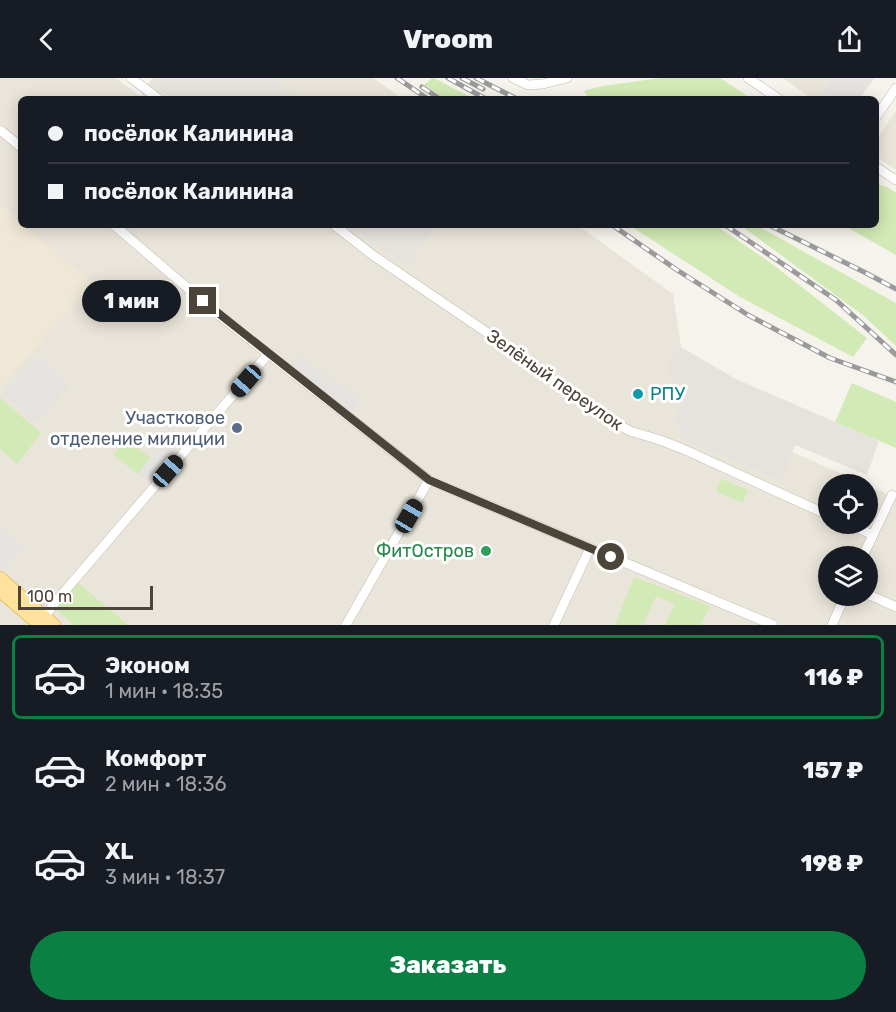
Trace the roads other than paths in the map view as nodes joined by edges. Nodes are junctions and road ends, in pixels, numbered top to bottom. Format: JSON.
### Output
{"nodes":[{"id":1,"x":131,"y":78,"type":"edge"},
{"id":2,"x":513,"y":78,"type":"edge"},
{"id":3,"x":567,"y":78,"type":"edge"},
{"id":4,"x":748,"y":78,"type":"edge"},
{"id":5,"x":896,"y":88,"type":"edge"},
{"id":6,"x":155,"y":96,"type":"edge"},
{"id":7,"x":775,"y":96,"type":"edge"},
{"id":8,"x":879,"y":113,"type":"edge"},
{"id":9,"x":0,"y":129,"type":"edge"},
{"id":10,"x":18,"y":144,"type":"edge"},
{"id":11,"x":879,"y":169,"type":"edge"},
{"id":12,"x":896,"y":180,"type":"edge"},
{"id":13,"x":118,"y":228,"type":"edge"},
{"id":14,"x":338,"y":228,"type":"edge"},
{"id":15,"x":269,"y":353,"type":"junction"},
{"id":16,"x":429,"y":480,"type":"junction"},
{"id":17,"x":892,"y":495,"type":"dead end"},
{"id":18,"x":818,"y":510,"type":"edge"},
{"id":19,"x":873,"y":535,"type":"joint"},
{"id":20,"x":868,"y":546,"type":"edge"},
{"id":21,"x":590,"y":548,"type":"junction"},
{"id":22,"x":0,"y":578,"type":"edge"},
{"id":23,"x":0,"y":591,"type":"edge"},
{"id":24,"x":878,"y":599,"type":"edge"},
{"id":25,"x":841,"y":606,"type":"edge"},
{"id":26,"x":896,"y":607,"type":"edge"},
{"id":27,"x":46,"y":623,"type":"edge"},
{"id":28,"x":346,"y":625,"type":"edge"},
{"id":29,"x":554,"y":625,"type":"edge"},
{"id":30,"x":773,"y":625,"type":"edge"},
{"id":31,"x":832,"y":625,"type":"edge"}],
"edges":[{"from":1,"to":6,"type":"street"},
{"from":2,"to":3,"type":"street"},
{"from":4,"to":7,"type":"street"},
{"from":5,"to":8,"type":"street"},
{"from":9,"to":10,"type":"street"},
{"from":11,"to":12,"type":"street"},
{"from":13,"to":15,"type":"street"},
{"from":14,"to":18,"type":"street","name":"Зелёный переулок"},
{"from":15,"to":16,"type":"street"},
{"from":15,"to":27,"type":"street"},
{"from":16,"to":21,"type":"street"},
{"from":16,"to":28,"type":"street"},
{"from":17,"to":19,"type":"street"},
{"from":19,"to":20,"type":"street"},
{"from":21,"to":29,"type":"street"},
{"from":21,"to":30,"type":"street"},
{"from":22,"to":27,"type":"main road"},
{"from":23,"to":27,"type":"main road"},
{"from":24,"to":26,"type":"street"},
{"from":25,"to":31,"type":"street"}]}
